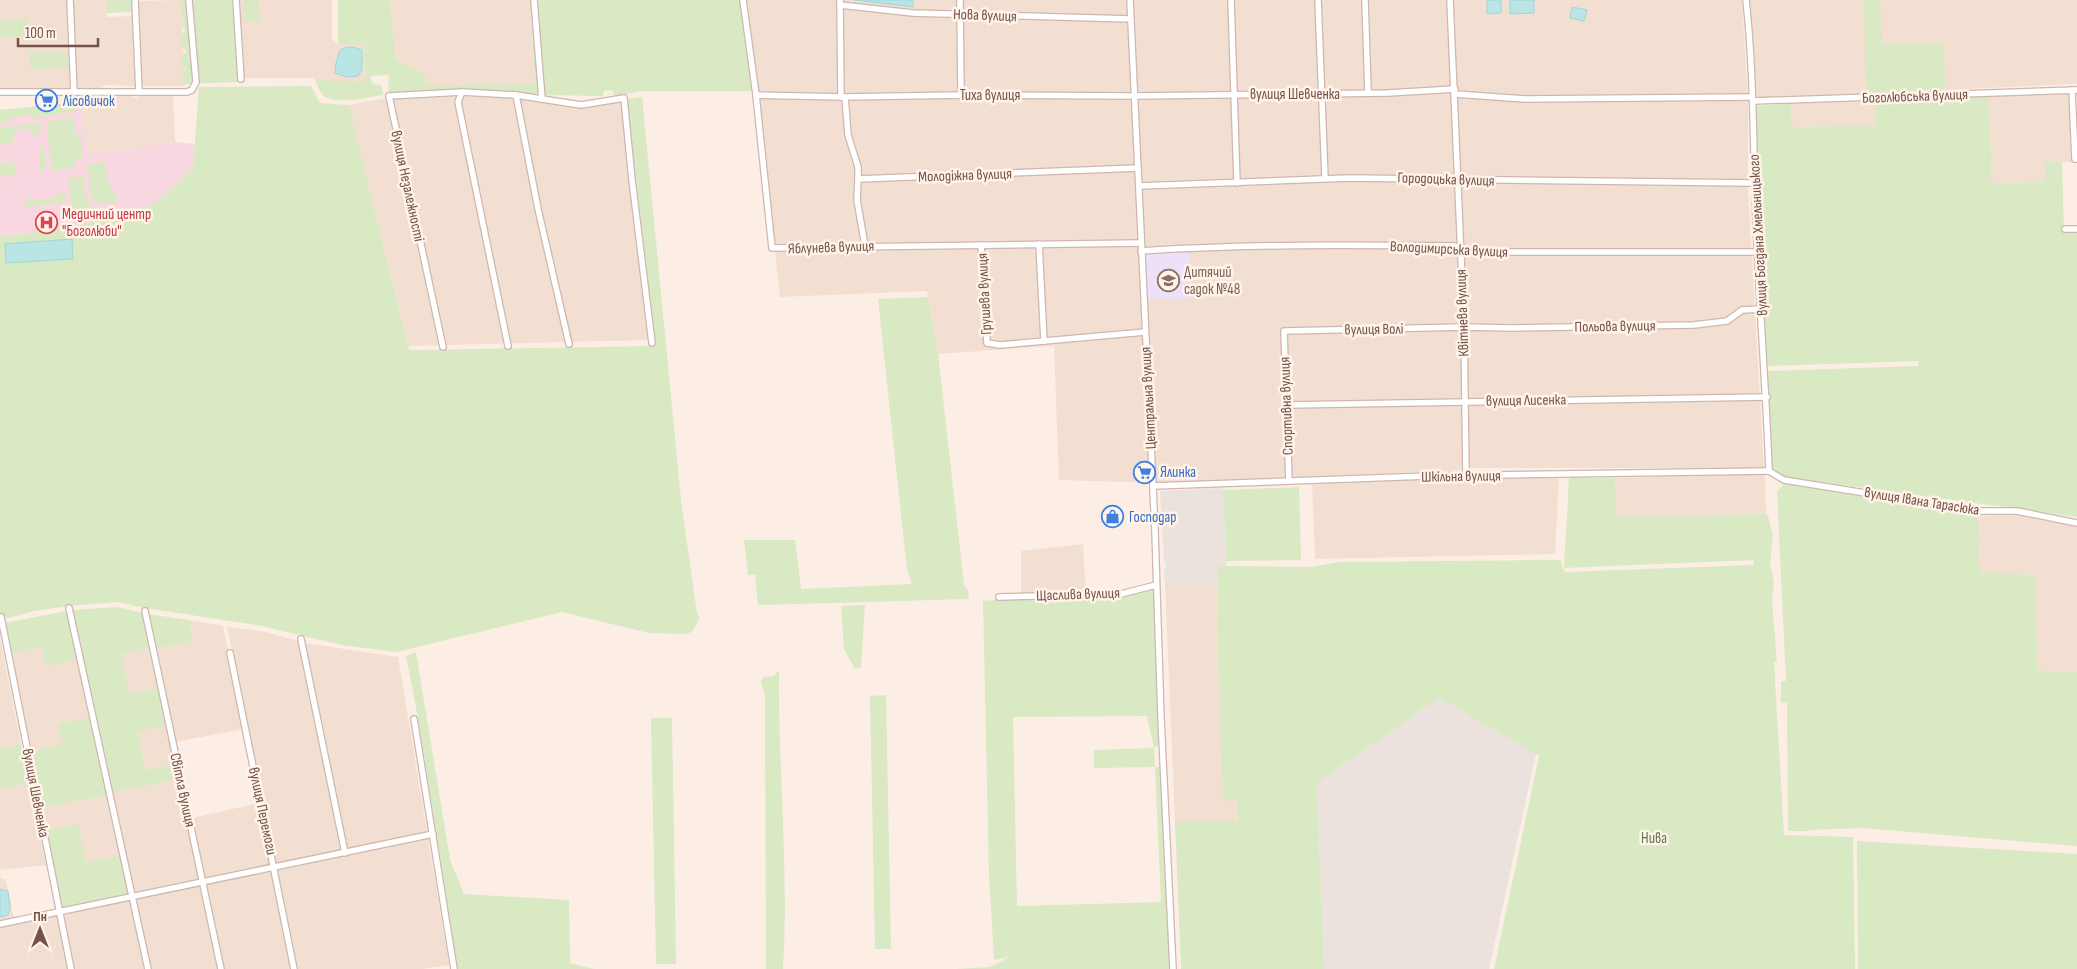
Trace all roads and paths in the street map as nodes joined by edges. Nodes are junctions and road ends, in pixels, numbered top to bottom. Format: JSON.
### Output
{"nodes":[{"id":1,"x":70,"y":0,"type":"edge"},
{"id":2,"x":135,"y":0,"type":"edge"},
{"id":3,"x":188,"y":0,"type":"edge"},
{"id":4,"x":236,"y":0,"type":"edge"},
{"id":5,"x":534,"y":0,"type":"edge"},
{"id":6,"x":743,"y":0,"type":"edge"},
{"id":7,"x":960,"y":0,"type":"edge"},
{"id":8,"x":1130,"y":0,"type":"edge"},
{"id":9,"x":1231,"y":0,"type":"edge"},
{"id":10,"x":1318,"y":0,"type":"edge"},
{"id":11,"x":1365,"y":0,"type":"edge"},
{"id":12,"x":1450,"y":0,"type":"edge"},
{"id":13,"x":1746,"y":0,"type":"edge"},
{"id":14,"x":840,"y":2,"type":"edge"},
{"id":15,"x":960,"y":15,"type":"junction"},
{"id":16,"x":1131,"y":19,"type":"junction"},
{"id":17,"x":241,"y":79,"type":"dead end"},
{"id":18,"x":2074,"y":90,"type":"edge"},
{"id":19,"x":0,"y":92,"type":"edge"},
{"id":20,"x":74,"y":92,"type":"junction"},
{"id":21,"x":139,"y":92,"type":"junction"},
{"id":22,"x":462,"y":92,"type":"junction"},
{"id":23,"x":1455,"y":92,"type":"junction"},
{"id":24,"x":1368,"y":93,"type":"junction"},
{"id":25,"x":1233,"y":94,"type":"junction"},
{"id":26,"x":1322,"y":94,"type":"junction"},
{"id":27,"x":516,"y":95,"type":"junction"},
{"id":28,"x":756,"y":95,"type":"junction"},
{"id":29,"x":961,"y":95,"type":"junction"},
{"id":30,"x":1134,"y":96,"type":"junction"},
{"id":31,"x":843,"y":97,"type":"junction"},
{"id":32,"x":542,"y":99,"type":"junction"},
{"id":33,"x":1752,"y":99,"type":"junction"},
{"id":34,"x":2077,"y":158,"type":"edge"},
{"id":35,"x":1138,"y":168,"type":"junction"},
{"id":36,"x":1325,"y":178,"type":"junction"},
{"id":37,"x":858,"y":180,"type":"junction"},
{"id":38,"x":1457,"y":180,"type":"junction"},
{"id":39,"x":1237,"y":182,"type":"junction"},
{"id":40,"x":1754,"y":183,"type":"junction"},
{"id":41,"x":1139,"y":186,"type":"junction"},
{"id":42,"x":2065,"y":229,"type":"dead end"},
{"id":43,"x":2077,"y":229,"type":"edge"},
{"id":44,"x":1141,"y":242,"type":"junction"},
{"id":45,"x":981,"y":244,"type":"junction"},
{"id":46,"x":1039,"y":244,"type":"junction"},
{"id":47,"x":865,"y":246,"type":"junction"},
{"id":48,"x":1141,"y":251,"type":"junction"},
{"id":49,"x":1460,"y":252,"type":"junction"},
{"id":50,"x":1757,"y":252,"type":"junction"},
{"id":51,"x":1762,"y":309,"type":"junction"},
{"id":52,"x":1464,"y":327,"type":"junction"},
{"id":53,"x":1284,"y":331,"type":"joint"},
{"id":54,"x":1145,"y":332,"type":"junction"},
{"id":55,"x":1044,"y":341,"type":"junction"},
{"id":56,"x":652,"y":342,"type":"dead end"},
{"id":57,"x":569,"y":344,"type":"dead end"},
{"id":58,"x":508,"y":346,"type":"dead end"},
{"id":59,"x":444,"y":347,"type":"dead end"},
{"id":60,"x":1767,"y":397,"type":"junction"},
{"id":61,"x":1464,"y":401,"type":"junction"},
{"id":62,"x":1286,"y":404,"type":"junction"},
{"id":63,"x":1769,"y":471,"type":"junction"},
{"id":64,"x":1466,"y":475,"type":"junction"},
{"id":65,"x":1289,"y":480,"type":"junction"},
{"id":66,"x":1153,"y":486,"type":"junction"},
{"id":67,"x":2077,"y":522,"type":"edge"},
{"id":68,"x":1156,"y":585,"type":"junction"},
{"id":69,"x":999,"y":597,"type":"dead end"},
{"id":70,"x":69,"y":608,"type":"dead end"},
{"id":71,"x":145,"y":611,"type":"dead end"},
{"id":72,"x":1,"y":617,"type":"edge"},
{"id":73,"x":301,"y":640,"type":"dead end"},
{"id":74,"x":230,"y":653,"type":"dead end"},
{"id":75,"x":414,"y":718,"type":"dead end"},
{"id":76,"x":432,"y":834,"type":"junction"},
{"id":77,"x":344,"y":853,"type":"junction"},
{"id":78,"x":274,"y":867,"type":"junction"},
{"id":79,"x":202,"y":882,"type":"junction"},
{"id":80,"x":132,"y":897,"type":"junction"},
{"id":81,"x":59,"y":912,"type":"junction"},
{"id":82,"x":0,"y":924,"type":"edge"},
{"id":83,"x":71,"y":969,"type":"edge"},
{"id":84,"x":148,"y":969,"type":"edge"},
{"id":85,"x":220,"y":969,"type":"edge"},
{"id":86,"x":294,"y":969,"type":"edge"},
{"id":87,"x":454,"y":969,"type":"edge"},
{"id":88,"x":1173,"y":969,"type":"edge"}],
"edges":[{"from":1,"to":20,"type":"street"},
{"from":2,"to":21,"type":"street"},
{"from":3,"to":21,"type":"street"},
{"from":4,"to":17,"type":"street"},
{"from":5,"to":32,"type":"street"},
{"from":6,"to":28,"type":"street","name":"Яблунева вулиця"},
{"from":7,"to":15,"type":"street"},
{"from":8,"to":16,"type":"street","name":"Центральна вулиця"},
{"from":9,"to":25,"type":"street"},
{"from":10,"to":26,"type":"street"},
{"from":11,"to":24,"type":"street"},
{"from":12,"to":23,"type":"street","name":"Квітнева вулиця"},
{"from":13,"to":33,"type":"street","name":"вулиця Богдана Хмельницького"},
{"from":14,"to":15,"type":"street","name":"Нова вулиця"},
{"from":14,"to":31,"type":"street"},
{"from":15,"to":16,"type":"street","name":"Нова вулиця"},
{"from":15,"to":29,"type":"street"},
{"from":16,"to":30,"type":"street","name":"Центральна вулиця"},
{"from":18,"to":33,"type":"street","name":"Боголюбська вулиця"},
{"from":18,"to":34,"type":"street"},
{"from":19,"to":20,"type":"street"},
{"from":20,"to":21,"type":"street"},
{"from":22,"to":27,"type":"street","name":"вулиця Незалежності"},
{"from":22,"to":58,"type":"street"},
{"from":22,"to":59,"type":"street","name":"вулиця Незалежності"},
{"from":23,"to":24,"type":"street","name":"вулиця Шевченка"},
{"from":23,"to":33,"type":"street","name":"вулиця Шевченка"},
{"from":23,"to":38,"type":"street","name":"Квітнева вулиця"},
{"from":24,"to":26,"type":"street","name":"вулиця Шевченка"},
{"from":25,"to":26,"type":"street","name":"вулиця Шевченка"},
{"from":25,"to":30,"type":"street","name":"вулиця Шевченка"},
{"from":25,"to":39,"type":"street"},
{"from":26,"to":36,"type":"street"},
{"from":27,"to":32,"type":"street","name":"вулиця Незалежності"},
{"from":27,"to":57,"type":"street"},
{"from":28,"to":31,"type":"street","name":"Тиха вулиця"},
{"from":28,"to":47,"type":"street","name":"Яблунева вулиця"},
{"from":29,"to":30,"type":"street","name":"Тиха вулиця"},
{"from":29,"to":31,"type":"street","name":"Тиха вулиця"},
{"from":30,"to":35,"type":"street","name":"Центральна вулиця"},
{"from":31,"to":37,"type":"street"},
{"from":32,"to":56,"type":"street","name":"вулиця Незалежності"},
{"from":33,"to":40,"type":"street","name":"вулиця Богдана Хмельницького"},
{"from":35,"to":37,"type":"street","name":"Молодіжна вулиця"},
{"from":35,"to":41,"type":"street","name":"Центральна вулиця"},
{"from":36,"to":38,"type":"street","name":"Городоцька вулиця"},
{"from":36,"to":39,"type":"street","name":"Городоцька вулиця"},
{"from":37,"to":47,"type":"street"},
{"from":38,"to":40,"type":"street","name":"Городоцька вулиця"},
{"from":38,"to":49,"type":"street","name":"Квітнева вулиця"},
{"from":39,"to":41,"type":"street","name":"Городоцька вулиця"},
{"from":40,"to":50,"type":"street","name":"вулиця Богдана Хмельницького"},
{"from":41,"to":44,"type":"street","name":"Центральна вулиця"},
{"from":42,"to":43,"type":"street"},
{"from":44,"to":46,"type":"street","name":"Яблунева вулиця"},
{"from":44,"to":48,"type":"street","name":"Центральна вулиця"},
{"from":45,"to":46,"type":"street","name":"Яблунева вулиця"},
{"from":45,"to":47,"type":"street","name":"Яблунева вулиця"},
{"from":45,"to":55,"type":"street","name":"Грушева вулиця"},
{"from":46,"to":55,"type":"street"},
{"from":48,"to":49,"type":"street","name":"Володимирська вулиця"},
{"from":48,"to":54,"type":"street","name":"Центральна вулиця"},
{"from":49,"to":50,"type":"street","name":"Володимирська вулиця"},
{"from":49,"to":52,"type":"street","name":"Квітнева вулиця"},
{"from":50,"to":51,"type":"street","name":"вулиця Богдана Хмельницького"},
{"from":51,"to":52,"type":"street","name":"Польова вулиця"},
{"from":51,"to":60,"type":"street","name":"вулиця Богдана Хмельницького"},
{"from":52,"to":53,"type":"street","name":"вулиця Волі"},
{"from":52,"to":61,"type":"street","name":"Квітнева вулиця"},
{"from":53,"to":62,"type":"street","name":"Спортивна вулиця"},
{"from":54,"to":55,"type":"street"},
{"from":54,"to":66,"type":"street","name":"Центральна вулиця"},
{"from":60,"to":61,"type":"street","name":"вулиця Лисенка"},
{"from":60,"to":63,"type":"street","name":"вулиця Богдана Хмельницького"},
{"from":61,"to":62,"type":"street","name":"вулиця Лисенка"},
{"from":61,"to":64,"type":"street","name":"Квітнева вулиця"},
{"from":62,"to":65,"type":"street","name":"Спортивна вулиця"},
{"from":63,"to":64,"type":"street","name":"Шкільна вулиця"},
{"from":63,"to":67,"type":"street","name":"вулиця Івана Тарасюка"},
{"from":64,"to":65,"type":"street","name":"Шкільна вулиця"},
{"from":65,"to":66,"type":"street","name":"Шкільна вулиця"},
{"from":66,"to":68,"type":"street","name":"Центральна вулиця"},
{"from":68,"to":69,"type":"street","name":"Щаслива вулиця"},
{"from":68,"to":88,"type":"street","name":"Центральна вулиця"},
{"from":70,"to":80,"type":"street"},
{"from":71,"to":79,"type":"street","name":"Світла вулиця"},
{"from":72,"to":81,"type":"street","name":"вулиця Шевченка"},
{"from":73,"to":77,"type":"street"},
{"from":74,"to":78,"type":"street","name":"вулиця Перемоги"},
{"from":75,"to":76,"type":"street"},
{"from":76,"to":77,"type":"street"},
{"from":76,"to":87,"type":"street"},
{"from":77,"to":78,"type":"street"},
{"from":78,"to":79,"type":"street"},
{"from":78,"to":86,"type":"street","name":"вулиця Перемоги"},
{"from":79,"to":80,"type":"street"},
{"from":79,"to":85,"type":"street","name":"Світла вулиця"},
{"from":80,"to":81,"type":"street"},
{"from":80,"to":84,"type":"street"},
{"from":81,"to":82,"type":"street"},
{"from":81,"to":83,"type":"street","name":"вулиця Шевченка"}]}
